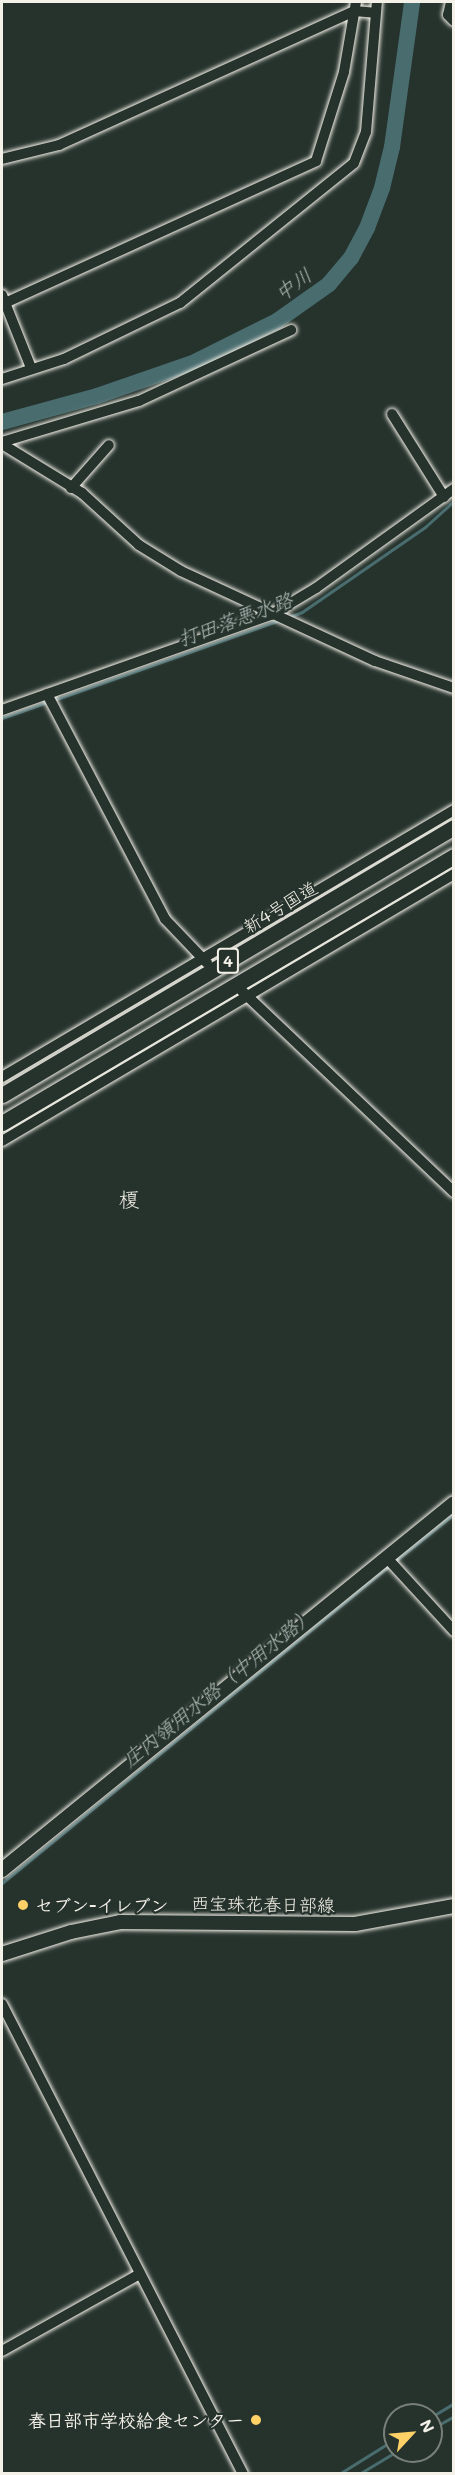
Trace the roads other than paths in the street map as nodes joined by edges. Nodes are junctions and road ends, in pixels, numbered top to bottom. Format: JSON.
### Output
{"nodes":[{"id":1,"x":451,"y":2,"type":"edge"},
{"id":2,"x":355,"y":6,"type":"edge"},
{"id":3,"x":376,"y":7,"type":"edge"},
{"id":4,"x":453,"y":21,"type":"edge"},
{"id":5,"x":2,"y":159,"type":"edge"},
{"id":6,"x":3,"y":299,"type":"edge"},
{"id":7,"x":291,"y":330,"type":"dead end"},
{"id":8,"x":31,"y":368,"type":"junction"},
{"id":9,"x":2,"y":379,"type":"edge"},
{"id":10,"x":392,"y":414,"type":"dead end"},
{"id":11,"x":2,"y":443,"type":"edge"},
{"id":12,"x":109,"y":445,"type":"dead end"},
{"id":13,"x":71,"y":488,"type":"junction"},
{"id":14,"x":453,"y":489,"type":"edge"},
{"id":15,"x":444,"y":496,"type":"junction"},
{"id":16,"x":270,"y":615,"type":"junction"},
{"id":17,"x":453,"y":688,"type":"edge"},
{"id":18,"x":47,"y":694,"type":"junction"},
{"id":19,"x":2,"y":710,"type":"edge"},
{"id":20,"x":453,"y":810,"type":"edge"},
{"id":21,"x":453,"y":827,"type":"edge"},
{"id":22,"x":453,"y":856,"type":"edge"},
{"id":23,"x":453,"y":874,"type":"edge"},
{"id":24,"x":202,"y":958,"type":"junction"},
{"id":25,"x":214,"y":969,"type":"junction"},
{"id":26,"x":235,"y":985,"type":"junction"},
{"id":27,"x":247,"y":996,"type":"junction"},
{"id":28,"x":2,"y":1077,"type":"edge"},
{"id":29,"x":2,"y":1095,"type":"edge"},
{"id":30,"x":2,"y":1123,"type":"edge"},
{"id":31,"x":2,"y":1141,"type":"edge"},
{"id":32,"x":453,"y":1192,"type":"edge"},
{"id":33,"x":453,"y":1503,"type":"edge"},
{"id":34,"x":387,"y":1558,"type":"junction"},
{"id":35,"x":453,"y":1631,"type":"edge"},
{"id":36,"x":2,"y":1870,"type":"edge"},
{"id":37,"x":453,"y":1906,"type":"edge"},
{"id":38,"x":2,"y":1954,"type":"edge"},
{"id":39,"x":2,"y":2004,"type":"edge"},
{"id":40,"x":140,"y":2274,"type":"junction"},
{"id":41,"x":2,"y":2351,"type":"edge"},
{"id":42,"x":243,"y":2474,"type":"edge"}],
"edges":[{"from":1,"to":4,"type":"street"},
{"from":2,"to":3,"type":"street"},
{"from":2,"to":5,"type":"street"},
{"from":2,"to":6,"type":"street"},
{"from":3,"to":8,"type":"street"},
{"from":6,"to":8,"type":"street"},
{"from":7,"to":11,"type":"street"},
{"from":8,"to":9,"type":"street"},
{"from":10,"to":15,"type":"street"},
{"from":11,"to":13,"type":"street"},
{"from":12,"to":13,"type":"street"},
{"from":13,"to":16,"type":"street"},
{"from":14,"to":15,"type":"street"},
{"from":15,"to":16,"type":"street"},
{"from":16,"to":17,"type":"street"},
{"from":16,"to":18,"type":"street"},
{"from":18,"to":19,"type":"street"},
{"from":18,"to":24,"type":"street"},
{"from":20,"to":24,"type":"street"},
{"from":21,"to":25,"type":"highway","name":"新4号国道","number":"4"},
{"from":22,"to":26,"type":"highway","number":"4"},
{"from":23,"to":27,"type":"street"},
{"from":24,"to":25,"type":"street"},
{"from":24,"to":28,"type":"street"},
{"from":25,"to":29,"type":"highway","name":"新4号国道","number":"4"},
{"from":26,"to":27,"type":"street"},
{"from":26,"to":30,"type":"highway","number":"4"},
{"from":27,"to":31,"type":"street"},
{"from":27,"to":32,"type":"street"},
{"from":33,"to":34,"type":"main road"},
{"from":34,"to":35,"type":"street"},
{"from":34,"to":36,"type":"main road"},
{"from":37,"to":38,"type":"main road","name":"西宝珠花春日部線"},
{"from":39,"to":40,"type":"street"},
{"from":40,"to":41,"type":"street"},
{"from":40,"to":42,"type":"street"}]}
